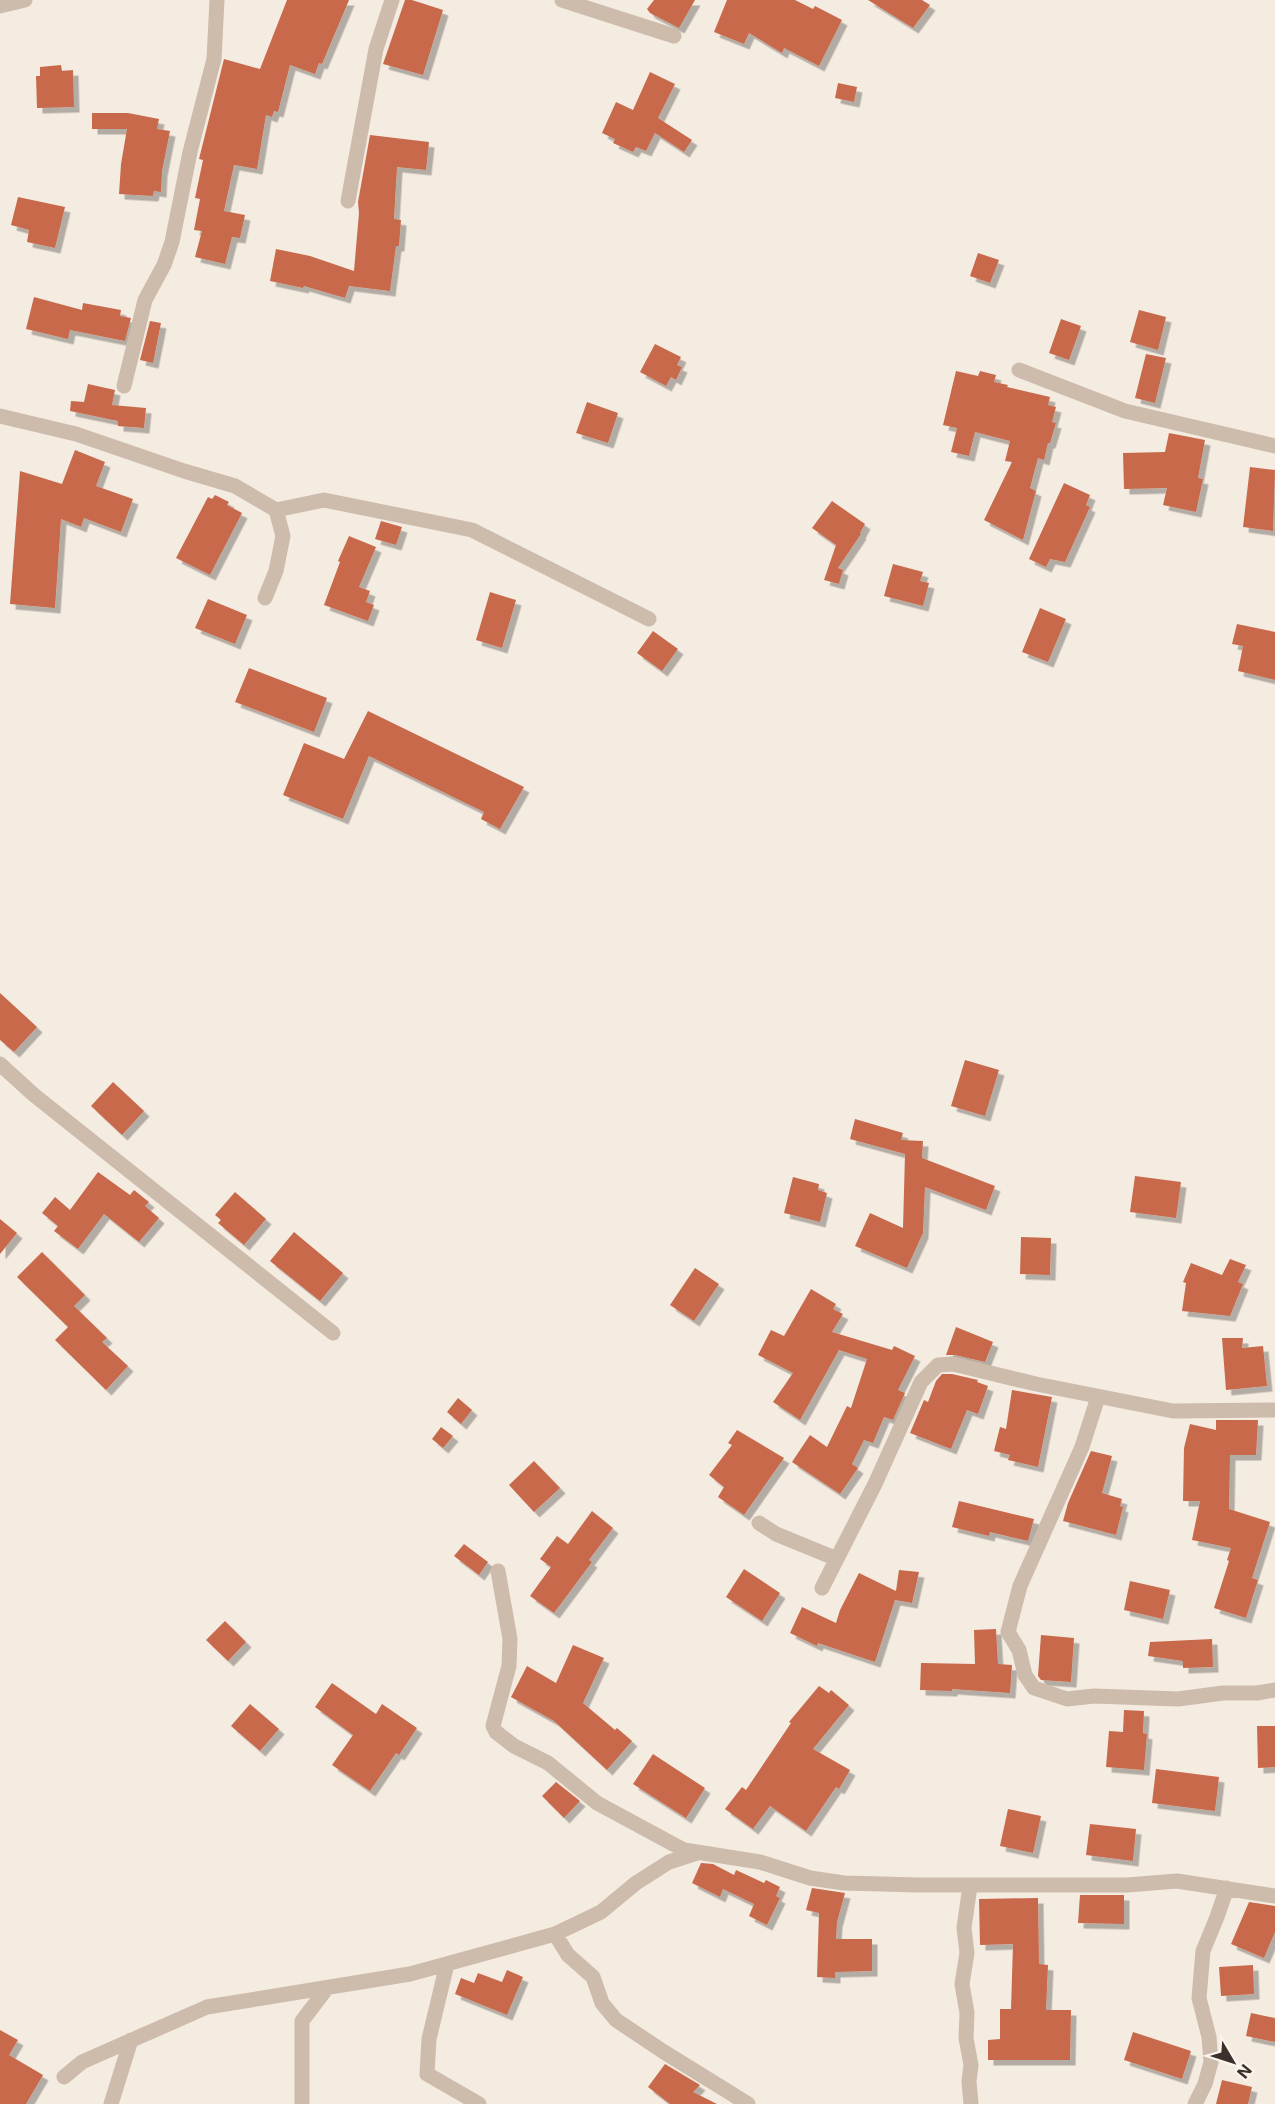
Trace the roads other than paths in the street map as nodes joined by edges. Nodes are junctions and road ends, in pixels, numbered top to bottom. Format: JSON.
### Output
{"nodes":[{"id":1,"x":25,"y":0,"type":"edge"},
{"id":2,"x":217,"y":0,"type":"edge"},
{"id":3,"x":392,"y":0,"type":"edge"},
{"id":4,"x":562,"y":0,"type":"edge"},
{"id":5,"x":0,"y":6,"type":"edge"},
{"id":6,"x":674,"y":36,"type":"dead end"},
{"id":7,"x":348,"y":201,"type":"dead end"},
{"id":8,"x":1019,"y":370,"type":"dead end"},
{"id":9,"x":124,"y":386,"type":"dead end"},
{"id":10,"x":0,"y":416,"type":"edge"},
{"id":11,"x":1275,"y":446,"type":"edge"},
{"id":12,"x":276,"y":510,"type":"junction"},
{"id":13,"x":265,"y":598,"type":"dead end"},
{"id":14,"x":650,"y":619,"type":"dead end"},
{"id":15,"x":0,"y":1064,"type":"edge"},
{"id":16,"x":333,"y":1334,"type":"dead end"},
{"id":17,"x":1098,"y":1397,"type":"junction"},
{"id":18,"x":1275,"y":1410,"type":"edge"},
{"id":19,"x":759,"y":1523,"type":"dead end"},
{"id":20,"x":837,"y":1559,"type":"junction"},
{"id":21,"x":498,"y":1571,"type":"dead end"},
{"id":22,"x":822,"y":1587,"type":"dead end"},
{"id":23,"x":1275,"y":1690,"type":"edge"},
{"id":24,"x":697,"y":1853,"type":"junction"},
{"id":25,"x":970,"y":1886,"type":"junction"},
{"id":26,"x":1227,"y":1888,"type":"junction"},
{"id":27,"x":1275,"y":1896,"type":"edge"},
{"id":28,"x":555,"y":1934,"type":"junction"},
{"id":29,"x":447,"y":1964,"type":"junction"},
{"id":30,"x":327,"y":1988,"type":"junction"},
{"id":31,"x":131,"y":2040,"type":"junction"},
{"id":32,"x":64,"y":2077,"type":"dead end"},
{"id":33,"x":111,"y":2104,"type":"edge"},
{"id":34,"x":302,"y":2104,"type":"edge"},
{"id":35,"x":479,"y":2104,"type":"edge"},
{"id":36,"x":748,"y":2104,"type":"edge"},
{"id":37,"x":971,"y":2104,"type":"edge"},
{"id":38,"x":1195,"y":2104,"type":"edge"}],
"edges":[{"from":1,"to":5,"type":"street"},
{"from":2,"to":9,"type":"street"},
{"from":3,"to":7,"type":"street"},
{"from":4,"to":6,"type":"street"},
{"from":8,"to":11,"type":"street"},
{"from":10,"to":12,"type":"street"},
{"from":12,"to":13,"type":"street"},
{"from":12,"to":14,"type":"street"},
{"from":15,"to":16,"type":"street"},
{"from":17,"to":18,"type":"street"},
{"from":17,"to":20,"type":"street"},
{"from":17,"to":23,"type":"street"},
{"from":19,"to":20,"type":"street"},
{"from":20,"to":22,"type":"street"},
{"from":21,"to":24,"type":"street"},
{"from":24,"to":25,"type":"street"},
{"from":24,"to":28,"type":"street"},
{"from":25,"to":26,"type":"street"},
{"from":25,"to":37,"type":"street"},
{"from":26,"to":27,"type":"street"},
{"from":26,"to":38,"type":"street"},
{"from":28,"to":29,"type":"street"},
{"from":28,"to":36,"type":"street"},
{"from":29,"to":30,"type":"street"},
{"from":29,"to":35,"type":"street"},
{"from":30,"to":31,"type":"street"},
{"from":30,"to":34,"type":"street"},
{"from":31,"to":32,"type":"street"},
{"from":31,"to":33,"type":"street"}]}
